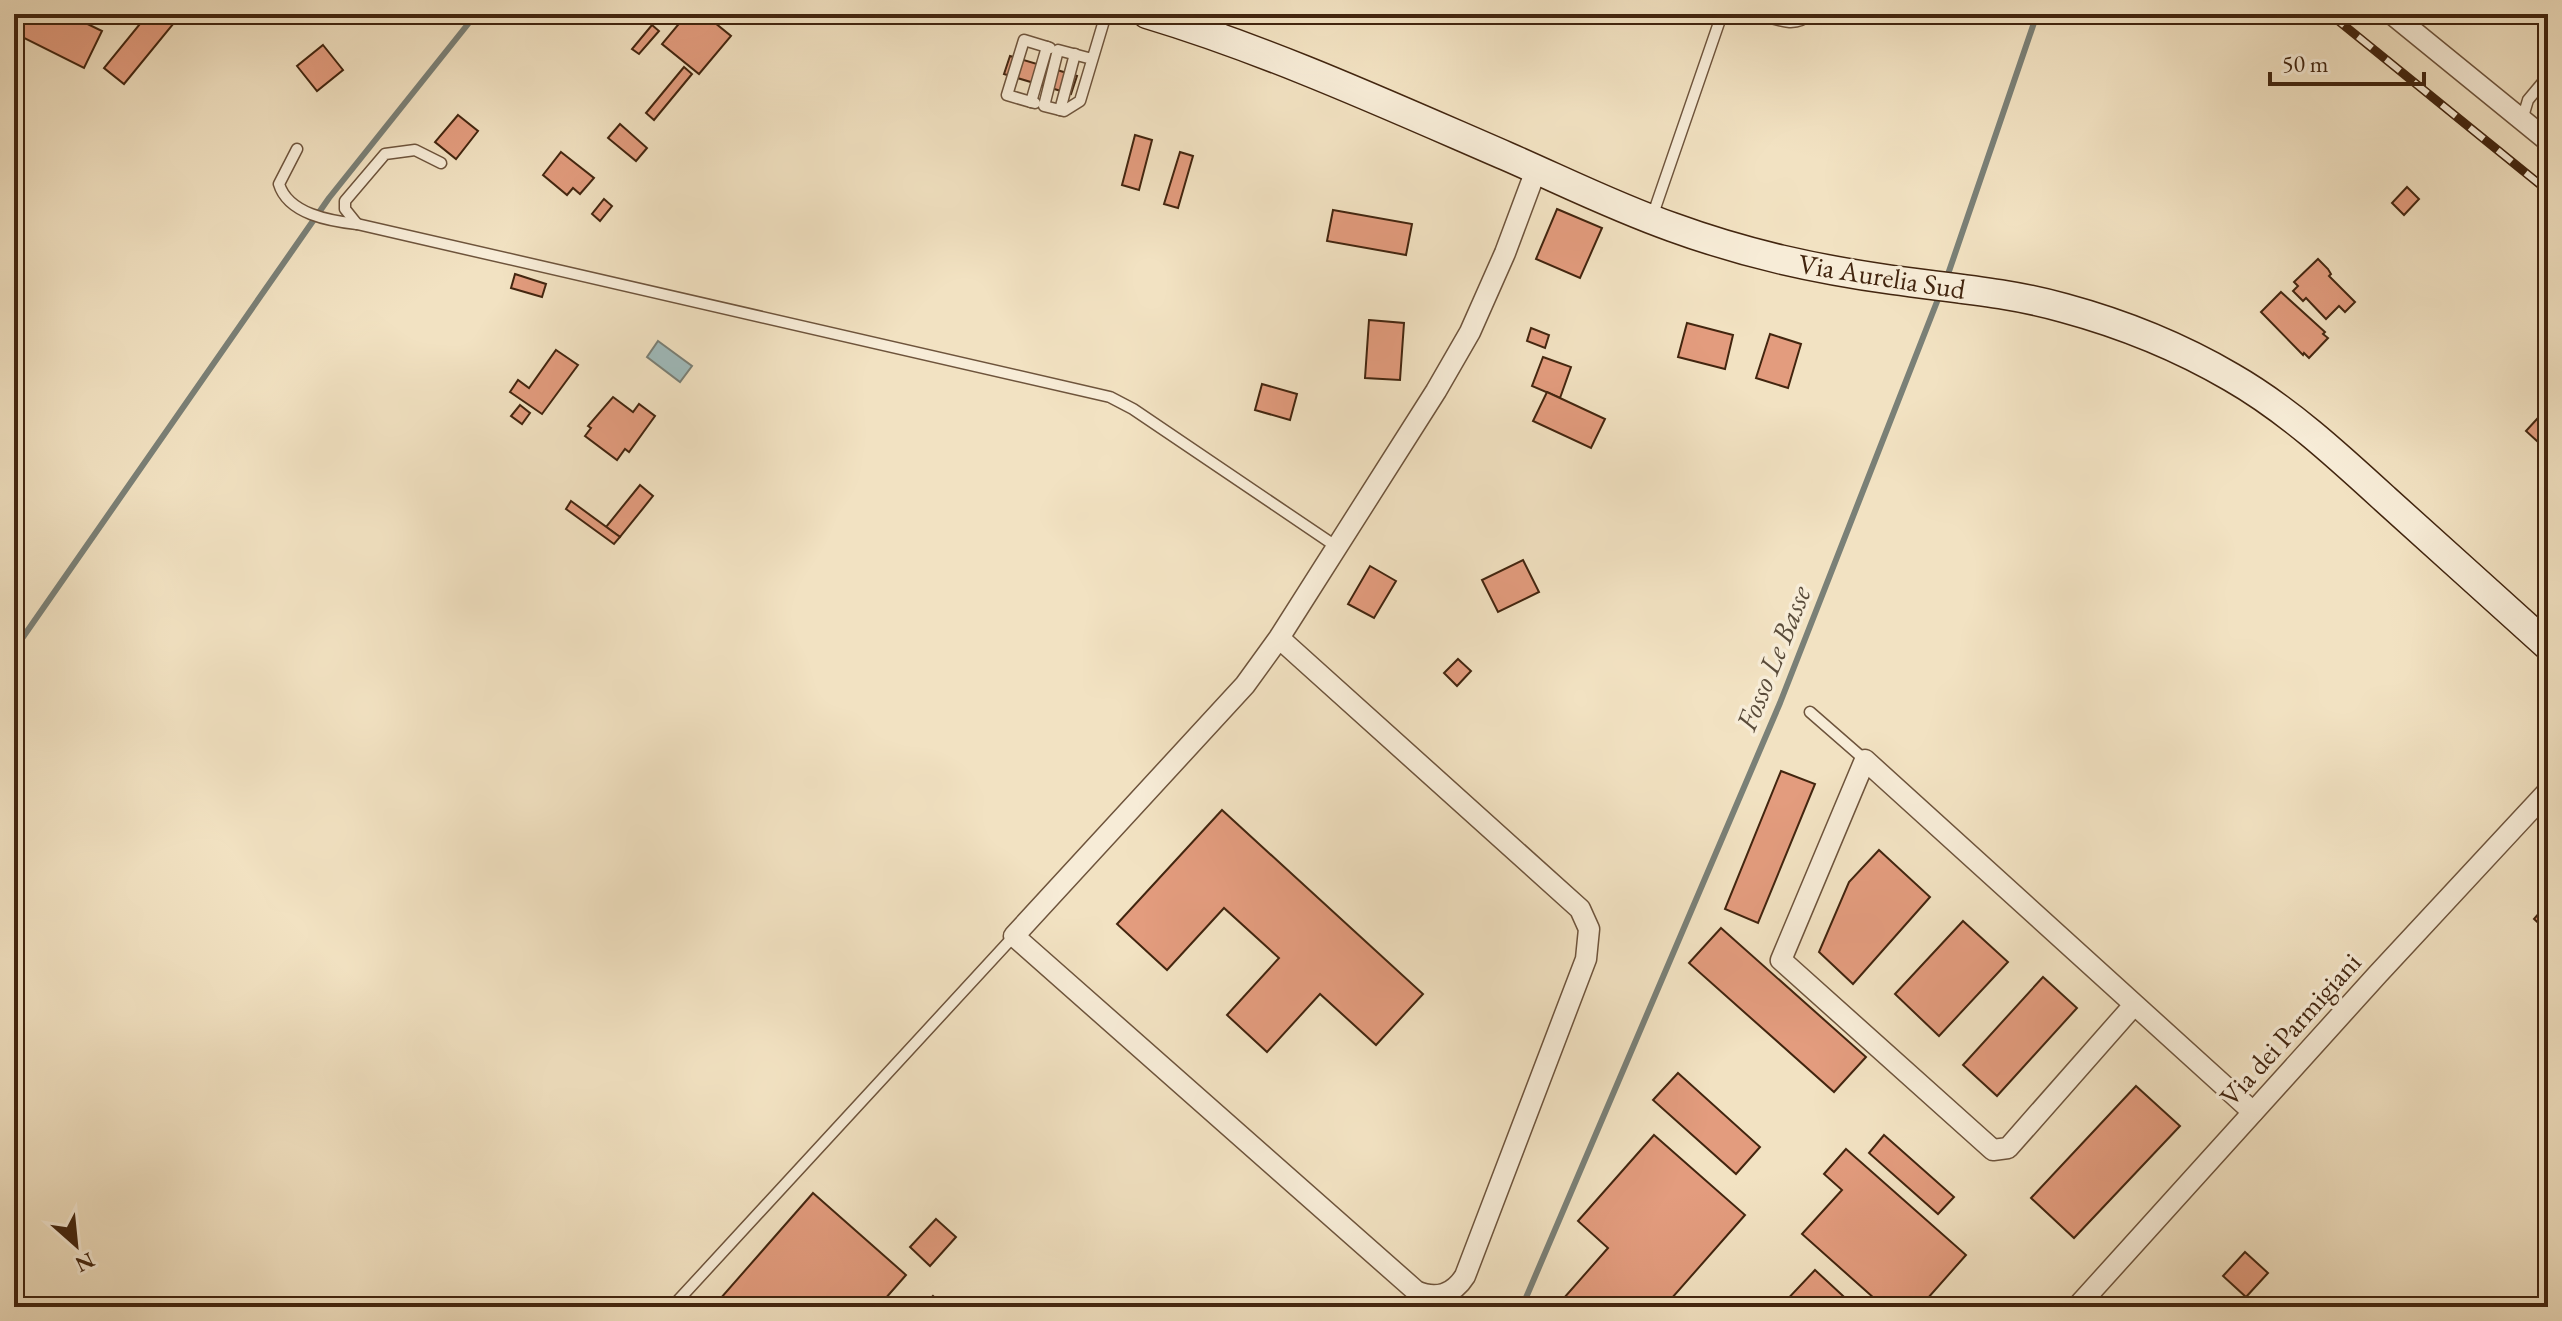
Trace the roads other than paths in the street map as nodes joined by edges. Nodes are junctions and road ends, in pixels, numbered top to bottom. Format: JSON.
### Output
{"nodes":[{"id":1,"x":1106,"y":14,"type":"edge"},
{"id":2,"x":1147,"y":14,"type":"edge"},
{"id":3,"x":1722,"y":14,"type":"edge"},
{"id":4,"x":1759,"y":14,"type":"edge"},
{"id":5,"x":1810,"y":14,"type":"edge"},
{"id":6,"x":2392,"y":14,"type":"edge"},
{"id":7,"x":1220,"y":25,"type":"edge"},
{"id":8,"x":1052,"y":48,"type":"junction"},
{"id":9,"x":1075,"y":54,"type":"junction"},
{"id":10,"x":1092,"y":59,"type":"junction"},
{"id":11,"x":2548,"y":76,"type":"edge"},
{"id":12,"x":1031,"y":102,"type":"junction"},
{"id":13,"x":1044,"y":106,"type":"junction"},
{"id":14,"x":1060,"y":110,"type":"junction"},
{"id":15,"x":2522,"y":120,"type":"junction"},
{"id":16,"x":2548,"y":141,"type":"edge"},
{"id":17,"x":297,"y":149,"type":"dead end"},
{"id":18,"x":441,"y":163,"type":"dead end"},
{"id":19,"x":1536,"y":170,"type":"junction"},
{"id":20,"x":1651,"y":219,"type":"junction"},
{"id":21,"x":357,"y":224,"type":"junction"},
{"id":22,"x":1337,"y":547,"type":"junction"},
{"id":23,"x":1279,"y":638,"type":"junction"},
{"id":24,"x":2548,"y":646,"type":"edge"},
{"id":25,"x":1810,"y":712,"type":"dead end"},
{"id":26,"x":1865,"y":760,"type":"junction"},
{"id":27,"x":2548,"y":791,"type":"edge"},
{"id":28,"x":1014,"y":936,"type":"junction"},
{"id":29,"x":2134,"y":1005,"type":"junction"},
{"id":30,"x":2253,"y":1112,"type":"junction"},
{"id":31,"x":672,"y":1307,"type":"edge"},
{"id":32,"x":2077,"y":1307,"type":"edge"}],
"edges":[{"from":1,"to":10,"type":"lane"},
{"from":2,"to":7,"type":"main road","name":"Via Aurelia Sud"},
{"from":3,"to":20,"type":"lane"},
{"from":4,"to":5,"type":"lane"},
{"from":6,"to":15,"type":"street"},
{"from":7,"to":19,"type":"main road","name":"Via Aurelia Sud"},
{"from":8,"to":9,"type":"lane"},
{"from":8,"to":12,"type":"lane"},
{"from":8,"to":12,"type":"lane"},
{"from":8,"to":13,"type":"lane"},
{"from":9,"to":10,"type":"lane"},
{"from":9,"to":14,"type":"lane"},
{"from":10,"to":14,"type":"lane"},
{"from":11,"to":15,"type":"lane"},
{"from":12,"to":13,"type":"lane"},
{"from":13,"to":14,"type":"lane"},
{"from":15,"to":16,"type":"street"},
{"from":17,"to":21,"type":"lane"},
{"from":18,"to":21,"type":"lane"},
{"from":19,"to":20,"type":"main road","name":"Via Aurelia Sud"},
{"from":19,"to":22,"type":"street"},
{"from":20,"to":24,"type":"main road","name":"Via Aurelia Sud"},
{"from":21,"to":22,"type":"lane"},
{"from":22,"to":23,"type":"street"},
{"from":23,"to":28,"type":"street"},
{"from":23,"to":28,"type":"street"},
{"from":25,"to":26,"type":"lane"},
{"from":26,"to":29,"type":"street"},
{"from":26,"to":29,"type":"street"},
{"from":27,"to":30,"type":"street","name":"Via dei Parmigiani"},
{"from":28,"to":31,"type":"lane"},
{"from":29,"to":30,"type":"street"},
{"from":30,"to":32,"type":"street","name":"Via dei Parmigiani"}]}
